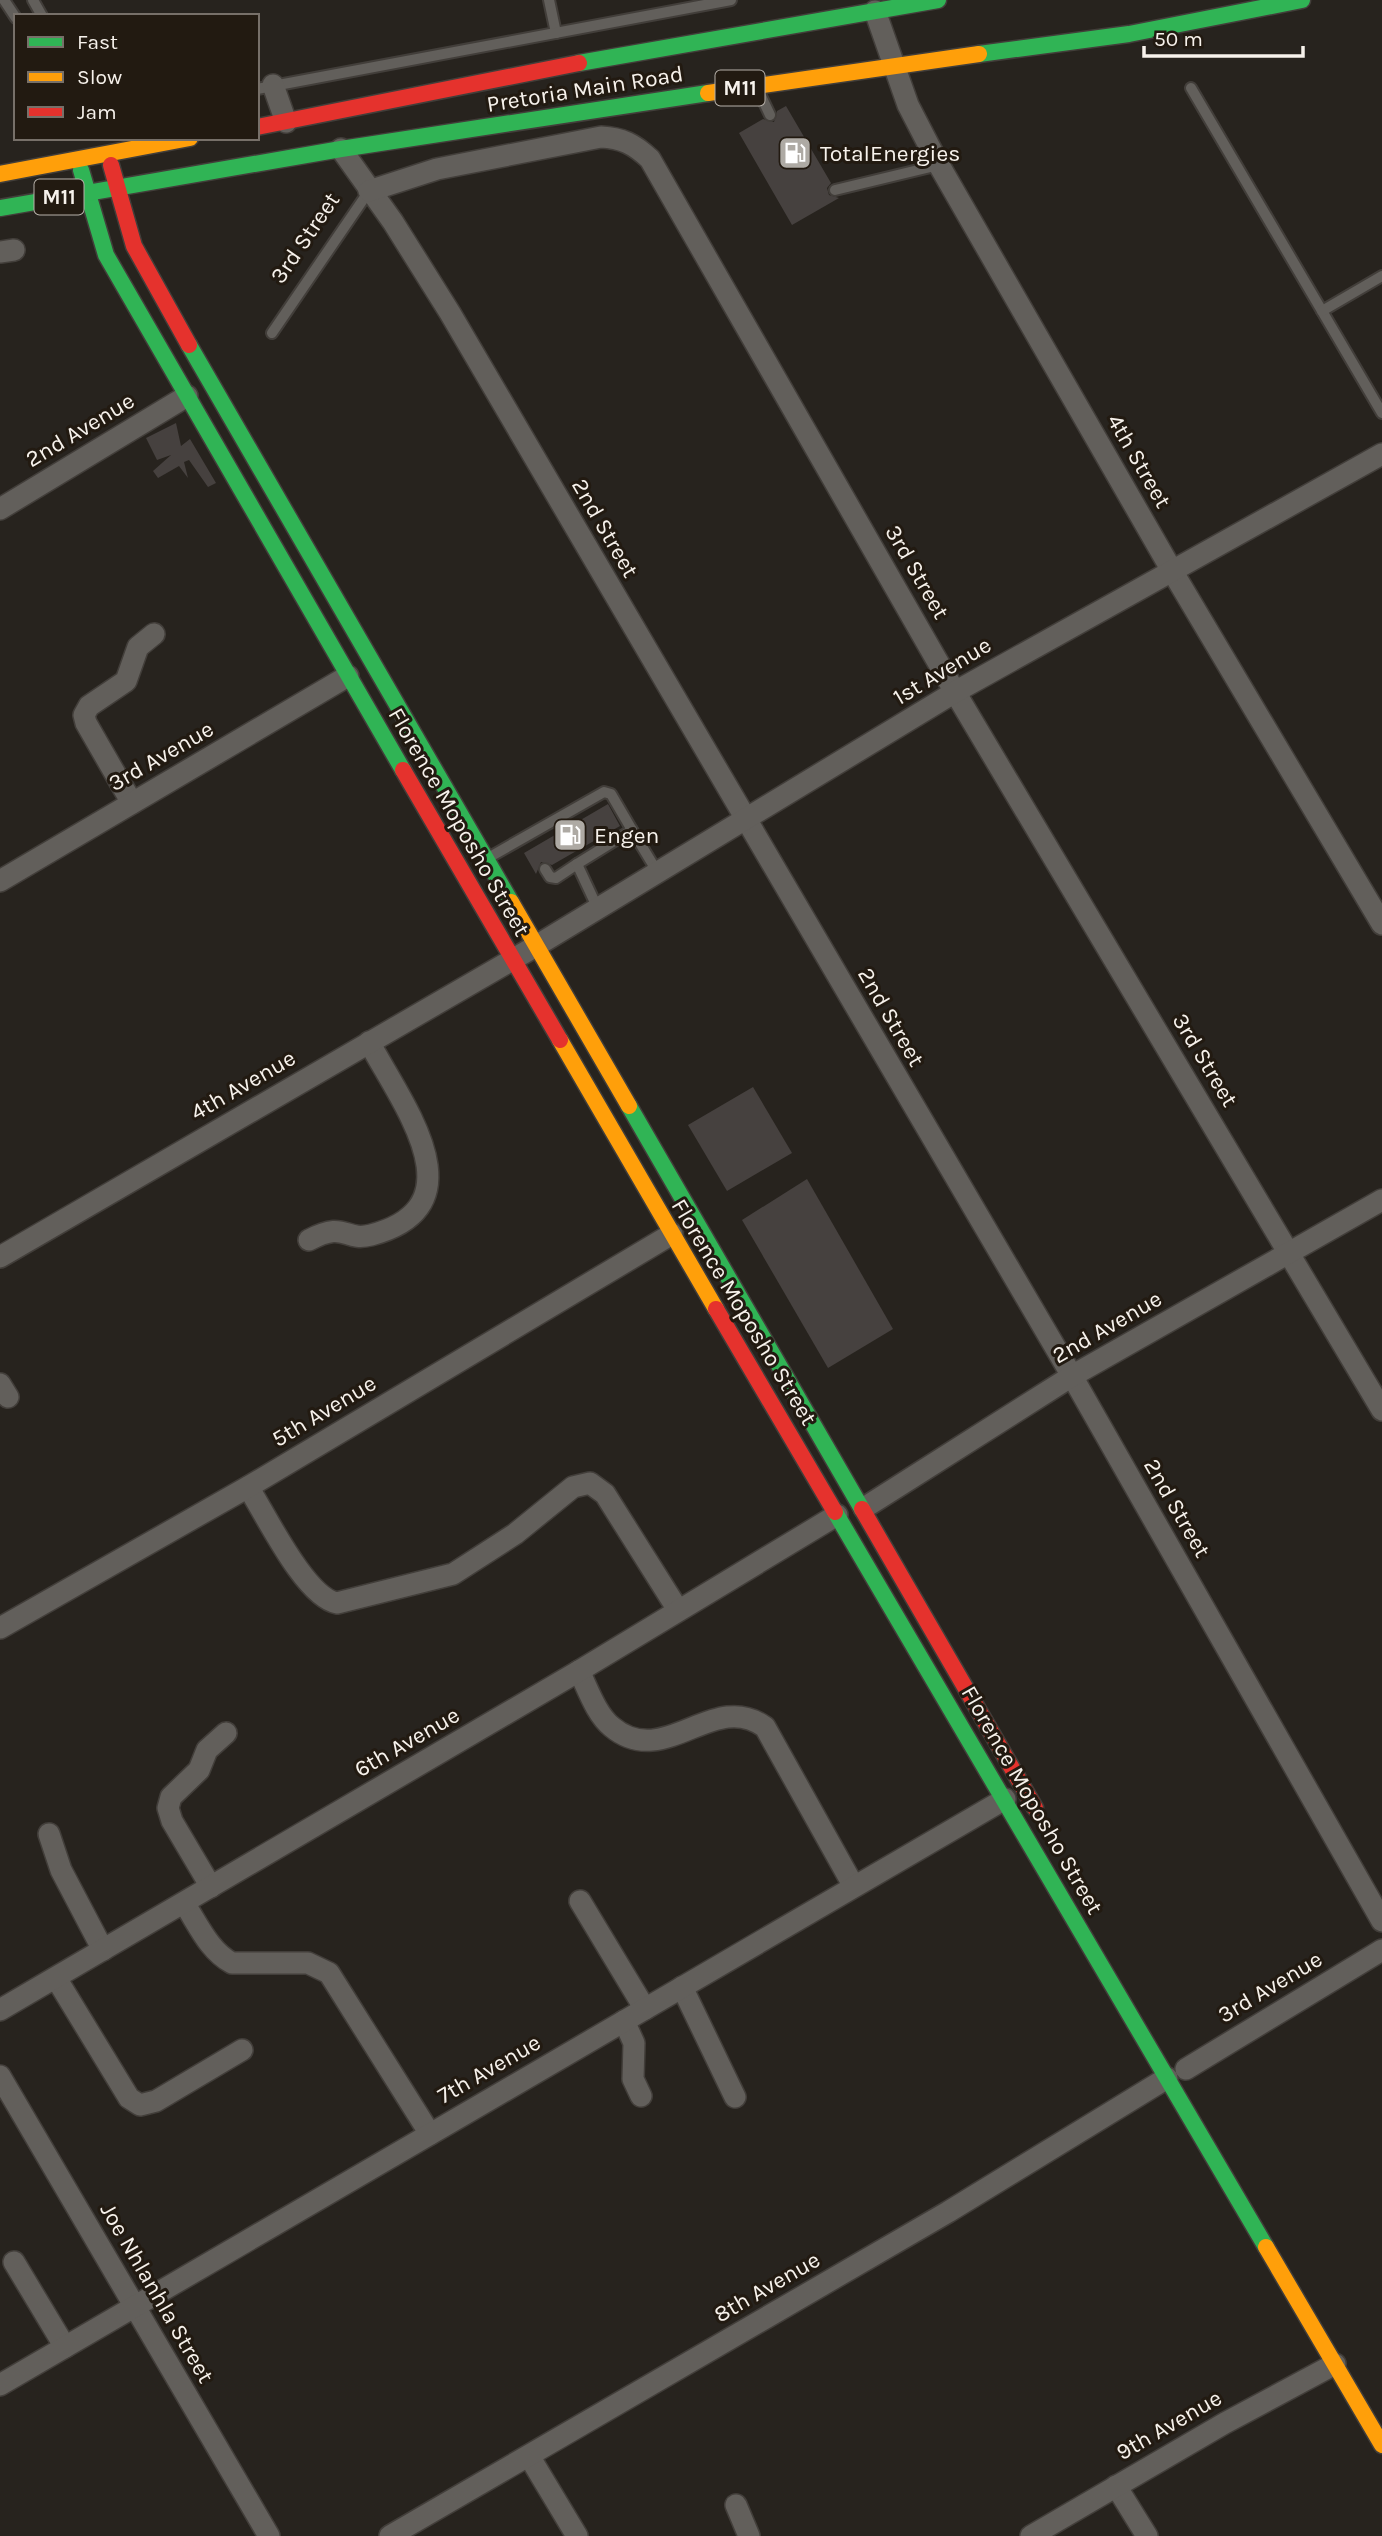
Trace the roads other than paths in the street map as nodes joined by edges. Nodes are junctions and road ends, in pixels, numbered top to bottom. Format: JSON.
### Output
{"nodes":[{"id":1,"x":4,"y":0,"type":"edge"},
{"id":2,"x":549,"y":0,"type":"edge"},
{"id":3,"x":731,"y":0,"type":"edge"},
{"id":4,"x":938,"y":0,"type":"edge"},
{"id":5,"x":1302,"y":0,"type":"edge"},
{"id":6,"x":875,"y":11,"type":"junction"},
{"id":7,"x":14,"y":15,"type":"edge"},
{"id":8,"x":556,"y":33,"type":"junction"},
{"id":9,"x":892,"y":65,"type":"junction"},
{"id":10,"x":755,"y":86,"type":"junction"},
{"id":11,"x":265,"y":87,"type":"edge"},
{"id":12,"x":1191,"y":88,"type":"dead end"},
{"id":13,"x":770,"y":115,"type":"dead end"},
{"id":14,"x":286,"y":122,"type":"junction"},
{"id":15,"x":259,"y":127,"type":"edge"},
{"id":16,"x":166,"y":140,"type":"edge"},
{"id":17,"x":106,"y":145,"type":"edge"},
{"id":18,"x":341,"y":149,"type":"junction"},
{"id":19,"x":76,"y":153,"type":"junction"},
{"id":20,"x":939,"y":165,"type":"junction"},
{"id":21,"x":0,"y":174,"type":"edge"},
{"id":22,"x":118,"y":188,"type":"junction"},
{"id":23,"x":835,"y":190,"type":"dead end"},
{"id":24,"x":369,"y":191,"type":"junction"},
{"id":25,"x":88,"y":192,"type":"junction"},
{"id":26,"x":0,"y":208,"type":"edge"},
{"id":27,"x":1382,"y":276,"type":"edge"},
{"id":28,"x":1322,"y":311,"type":"junction"},
{"id":29,"x":272,"y":333,"type":"dead end"},
{"id":30,"x":187,"y":396,"type":"junction"},
{"id":31,"x":1382,"y":413,"type":"edge"},
{"id":32,"x":1382,"y":454,"type":"edge"},
{"id":33,"x":0,"y":509,"type":"edge"},
{"id":34,"x":1171,"y":569,"type":"junction"},
{"id":35,"x":154,"y":634,"type":"dead end"},
{"id":36,"x":348,"y":676,"type":"junction"},
{"id":37,"x":955,"y":692,"type":"junction"},
{"id":38,"x":132,"y":803,"type":"junction"},
{"id":39,"x":746,"y":822,"type":"junction"},
{"id":40,"x":632,"y":830,"type":"junction"},
{"id":41,"x":526,"y":836,"type":"junction"},
{"id":42,"x":533,"y":848,"type":"dead end"},
{"id":43,"x":485,"y":859,"type":"junction"},
{"id":44,"x":577,"y":864,"type":"junction"},
{"id":45,"x":545,"y":869,"type":"dead end"},
{"id":46,"x":658,"y":873,"type":"junction"},
{"id":47,"x":0,"y":881,"type":"edge"},
{"id":48,"x":598,"y":909,"type":"junction"},
{"id":49,"x":1382,"y":924,"type":"edge"},
{"id":50,"x":536,"y":946,"type":"junction"},
{"id":51,"x":512,"y":959,"type":"junction"},
{"id":52,"x":369,"y":1042,"type":"junction"},
{"id":53,"x":1382,"y":1200,"type":"edge"},
{"id":54,"x":672,"y":1234,"type":"junction"},
{"id":55,"x":309,"y":1240,"type":"dead end"},
{"id":56,"x":1290,"y":1254,"type":"junction"},
{"id":57,"x":0,"y":1257,"type":"edge"},
{"id":58,"x":1072,"y":1376,"type":"junction"},
{"id":59,"x":1382,"y":1410,"type":"edge"},
{"id":60,"x":248,"y":1487,"type":"junction"},
{"id":61,"x":864,"y":1508,"type":"junction"},
{"id":62,"x":837,"y":1515,"type":"junction"},
{"id":63,"x":678,"y":1609,"type":"junction"},
{"id":64,"x":0,"y":1628,"type":"edge"},
{"id":65,"x":579,"y":1671,"type":"junction"},
{"id":66,"x":226,"y":1733,"type":"dead end"},
{"id":67,"x":1004,"y":1799,"type":"junction"},
{"id":68,"x":1043,"y":1822,"type":"dead end"},
{"id":69,"x":49,"y":1834,"type":"dead end"},
{"id":70,"x":853,"y":1885,"type":"junction"},
{"id":71,"x":211,"y":1887,"type":"junction"},
{"id":72,"x":580,"y":1900,"type":"dead end"},
{"id":73,"x":184,"y":1903,"type":"junction"},
{"id":74,"x":1382,"y":1921,"type":"edge"},
{"id":75,"x":103,"y":1950,"type":"junction"},
{"id":76,"x":1382,"y":1950,"type":"edge"},
{"id":77,"x":56,"y":1978,"type":"junction"},
{"id":78,"x":682,"y":1987,"type":"junction"},
{"id":79,"x":645,"y":2009,"type":"junction"},
{"id":80,"x":0,"y":2010,"type":"edge"},
{"id":81,"x":624,"y":2021,"type":"junction"},
{"id":82,"x":242,"y":2050,"type":"dead end"},
{"id":83,"x":1181,"y":2071,"type":"junction"},
{"id":84,"x":0,"y":2076,"type":"edge"},
{"id":85,"x":641,"y":2096,"type":"dead end"},
{"id":86,"x":735,"y":2097,"type":"dead end"},
{"id":87,"x":430,"y":2134,"type":"junction"},
{"id":88,"x":14,"y":2262,"type":"dead end"},
{"id":89,"x":134,"y":2307,"type":"junction"},
{"id":90,"x":65,"y":2347,"type":"junction"},
{"id":91,"x":1335,"y":2364,"type":"junction"},
{"id":92,"x":0,"y":2385,"type":"edge"},
{"id":93,"x":1382,"y":2445,"type":"edge"},
{"id":94,"x":529,"y":2456,"type":"junction"},
{"id":95,"x":1116,"y":2486,"type":"junction"},
{"id":96,"x":736,"y":2505,"type":"dead end"},
{"id":97,"x":269,"y":2536,"type":"edge"},
{"id":98,"x":390,"y":2536,"type":"edge"},
{"id":99,"x":577,"y":2536,"type":"edge"},
{"id":100,"x":748,"y":2536,"type":"edge"},
{"id":101,"x":1031,"y":2536,"type":"edge"},
{"id":102,"x":1147,"y":2536,"type":"edge"}],
"edges":[{"from":1,"to":7,"type":"lane"},
{"from":2,"to":8,"type":"lane"},
{"from":3,"to":8,"type":"lane"},
{"from":4,"to":6,"type":"street","name":"Pretoria Main Road","number":"M11"},
{"from":5,"to":9,"type":"street","name":"Pretoria Main Road","number":"M11"},
{"from":6,"to":9,"type":"street","name":"4th Street"},
{"from":6,"to":14,"type":"street","name":"Pretoria Main Road","number":"M11"},
{"from":8,"to":11,"type":"lane"},
{"from":9,"to":10,"type":"street","name":"Pretoria Main Road","number":"M11"},
{"from":9,"to":20,"type":"street","name":"4th Street"},
{"from":10,"to":13,"type":"lane"},
{"from":10,"to":18,"type":"street","name":"Pretoria Main Road","number":"M11"},
{"from":11,"to":14,"type":"street"},
{"from":12,"to":28,"type":"lane"},
{"from":14,"to":15,"type":"street","name":"Pretoria Main Road","number":"M11"},
{"from":16,"to":17,"type":"street","number":"M11"},
{"from":17,"to":19,"type":"street","number":"M11"},
{"from":17,"to":22,"type":"street","name":"Florence Moposho Street"},
{"from":18,"to":22,"type":"street","name":"Pretoria Main Road","number":"M11"},
{"from":18,"to":24,"type":"street","name":"2nd Street"},
{"from":19,"to":21,"type":"street","number":"M11"},
{"from":19,"to":25,"type":"street","name":"Florence Moposho Street"},
{"from":20,"to":23,"type":"lane"},
{"from":20,"to":34,"type":"street","name":"4th Street"},
{"from":22,"to":25,"type":"street","name":"Pretoria Main Road","number":"M11"},
{"from":22,"to":43,"type":"street","name":"Florence Moposho Street"},
{"from":24,"to":29,"type":"lane","name":"3rd Street"},
{"from":24,"to":37,"type":"street","name":"3rd Street"},
{"from":24,"to":39,"type":"street","name":"2nd Street"},
{"from":25,"to":26,"type":"street","name":"Pretoria Main Road","number":"M11"},
{"from":25,"to":30,"type":"street","name":"Florence Moposho Street"},
{"from":27,"to":28,"type":"lane"},
{"from":28,"to":31,"type":"lane"},
{"from":30,"to":33,"type":"street","name":"2nd Avenue"},
{"from":30,"to":36,"type":"street","name":"Florence Moposho Street"},
{"from":32,"to":34,"type":"street","name":"1st Avenue"},
{"from":34,"to":37,"type":"street","name":"1st Avenue"},
{"from":34,"to":49,"type":"street","name":"4th Street"},
{"from":35,"to":38,"type":"street"},
{"from":36,"to":38,"type":"street","name":"3rd Avenue"},
{"from":36,"to":51,"type":"street","name":"Florence Moposho Street"},
{"from":37,"to":39,"type":"street","name":"1st Avenue"},
{"from":37,"to":56,"type":"street","name":"3rd Street"},
{"from":38,"to":47,"type":"street","name":"3rd Avenue"},
{"from":39,"to":46,"type":"street","name":"1st Avenue"},
{"from":39,"to":58,"type":"street","name":"2nd Street"},
{"from":40,"to":41,"type":"lane"},
{"from":40,"to":44,"type":"lane"},
{"from":40,"to":46,"type":"lane"},
{"from":41,"to":42,"type":"lane"},
{"from":41,"to":43,"type":"lane"},
{"from":43,"to":50,"type":"street","name":"Florence Moposho Street"},
{"from":44,"to":45,"type":"lane"},
{"from":44,"to":48,"type":"lane"},
{"from":46,"to":48,"type":"street","name":"1st Avenue"},
{"from":48,"to":50,"type":"street","name":"1st Avenue"},
{"from":50,"to":51,"type":"street","name":"1st Avenue"},
{"from":50,"to":61,"type":"street","name":"Florence Moposho Street"},
{"from":51,"to":52,"type":"street","name":"4th Avenue"},
{"from":51,"to":54,"type":"street","name":"Florence Moposho Street"},
{"from":52,"to":55,"type":"street"},
{"from":52,"to":57,"type":"street","name":"4th Avenue"},
{"from":53,"to":56,"type":"street","name":"2nd Avenue"},
{"from":54,"to":60,"type":"street","name":"5th Avenue"},
{"from":54,"to":62,"type":"street","name":"Florence Moposho Street"},
{"from":56,"to":58,"type":"street","name":"2nd Avenue"},
{"from":56,"to":59,"type":"street","name":"3rd Street"},
{"from":58,"to":61,"type":"street","name":"2nd Avenue"},
{"from":58,"to":74,"type":"street","name":"2nd Street"},
{"from":60,"to":63,"type":"street"},
{"from":60,"to":64,"type":"street","name":"5th Avenue"},
{"from":61,"to":68,"type":"street","name":"Florence Moposho Street"},
{"from":62,"to":63,"type":"street","name":"6th Avenue"},
{"from":62,"to":67,"type":"street","name":"Florence Moposho Street"},
{"from":63,"to":65,"type":"street","name":"6th Avenue"},
{"from":65,"to":70,"type":"street"},
{"from":65,"to":71,"type":"street","name":"6th Avenue"},
{"from":66,"to":71,"type":"street"},
{"from":67,"to":70,"type":"street","name":"7th Avenue"},
{"from":67,"to":83,"type":"street","name":"Florence Moposho Street"},
{"from":69,"to":75,"type":"street"},
{"from":70,"to":78,"type":"street","name":"7th Avenue"},
{"from":71,"to":73,"type":"street","name":"6th Avenue"},
{"from":72,"to":79,"type":"street"},
{"from":73,"to":75,"type":"street","name":"6th Avenue"},
{"from":73,"to":87,"type":"street"},
{"from":75,"to":77,"type":"street","name":"6th Avenue"},
{"from":76,"to":83,"type":"street","name":"3rd Avenue"},
{"from":77,"to":80,"type":"street","name":"6th Avenue"},
{"from":77,"to":82,"type":"street"},
{"from":78,"to":79,"type":"street","name":"7th Avenue"},
{"from":78,"to":86,"type":"street"},
{"from":79,"to":81,"type":"street","name":"7th Avenue"},
{"from":81,"to":85,"type":"street"},
{"from":81,"to":87,"type":"street","name":"7th Avenue"},
{"from":83,"to":91,"type":"street","name":"Florence Moposho Street"},
{"from":83,"to":94,"type":"street","name":"8th Avenue"},
{"from":84,"to":89,"type":"street","name":"Joe Nhlanhla Street"},
{"from":87,"to":89,"type":"street","name":"7th Avenue"},
{"from":88,"to":90,"type":"street"},
{"from":89,"to":90,"type":"street","name":"7th Avenue"},
{"from":89,"to":97,"type":"street","name":"Joe Nhlanhla Street"},
{"from":90,"to":92,"type":"street","name":"7th Avenue"},
{"from":91,"to":93,"type":"street","name":"Florence Moposho Street"},
{"from":91,"to":95,"type":"street","name":"9th Avenue"},
{"from":94,"to":98,"type":"street","name":"8th Avenue"},
{"from":94,"to":99,"type":"street"},
{"from":95,"to":101,"type":"street","name":"9th Avenue"},
{"from":95,"to":102,"type":"street"},
{"from":96,"to":100,"type":"street"}]}
